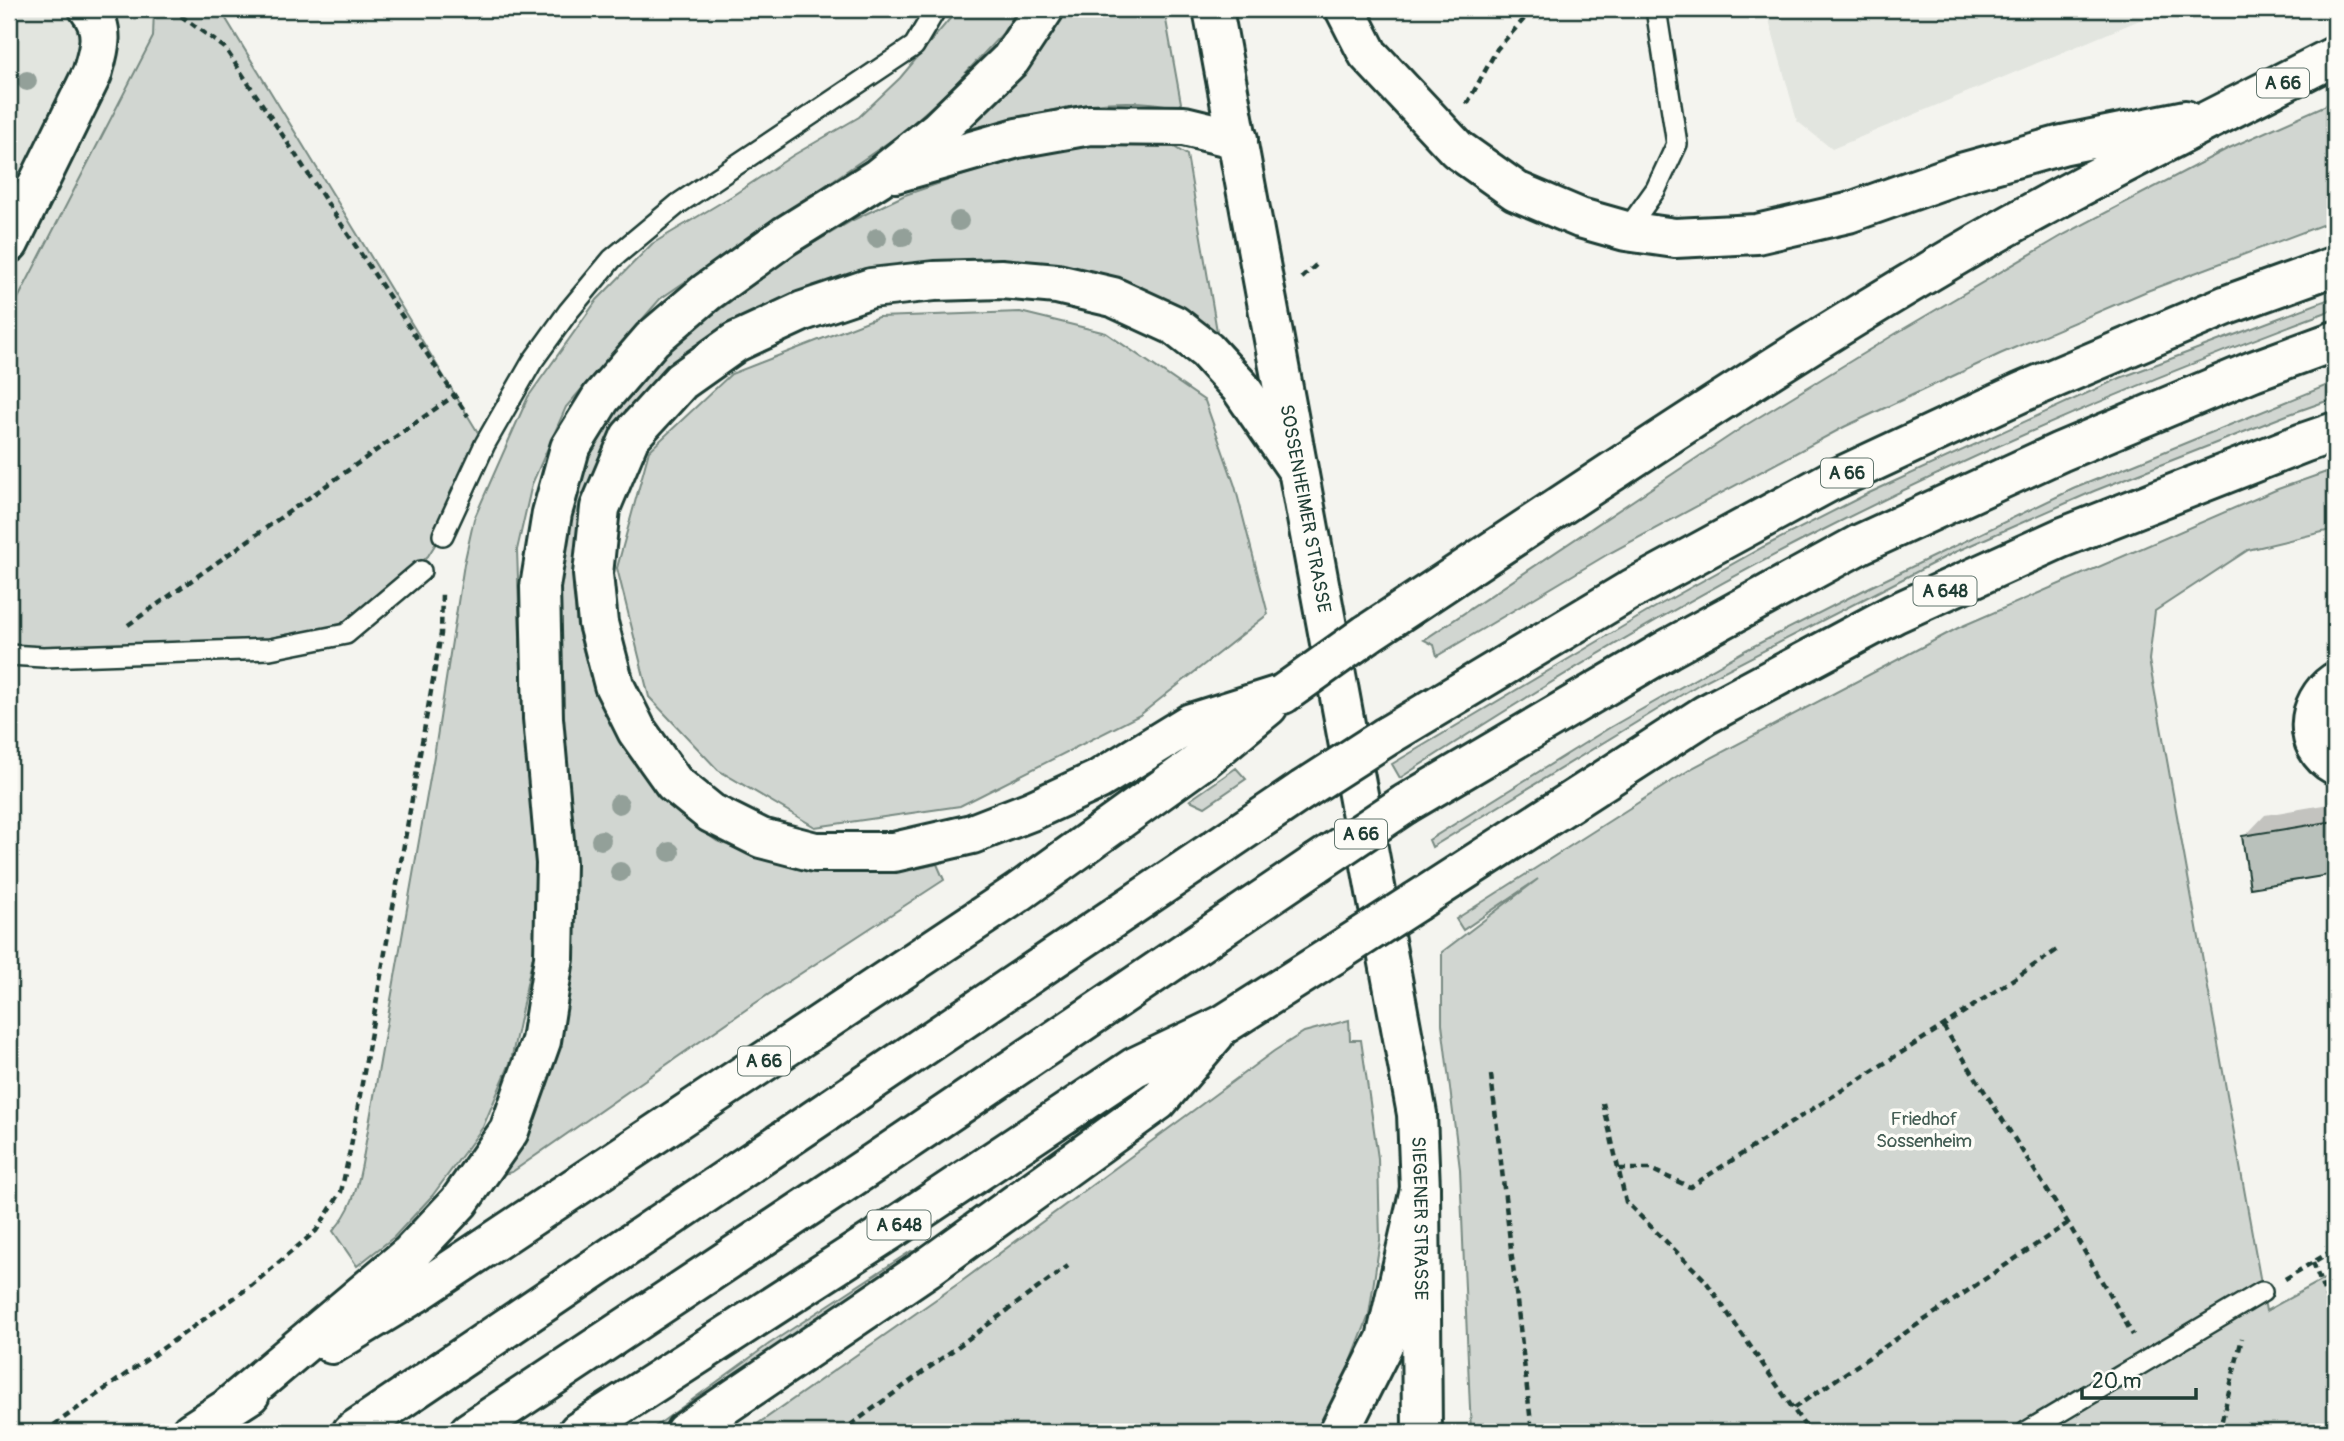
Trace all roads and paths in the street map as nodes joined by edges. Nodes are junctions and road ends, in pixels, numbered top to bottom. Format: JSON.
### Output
{"nodes":[{"id":1,"x":936,"y":9,"type":"edge"},
{"id":2,"x":1044,"y":9,"type":"edge"},
{"id":3,"x":1213,"y":9,"type":"edge"},
{"id":4,"x":1345,"y":9,"type":"edge"},
{"id":5,"x":1351,"y":9,"type":"edge"},
{"id":6,"x":1533,"y":9,"type":"edge"},
{"id":7,"x":1656,"y":9,"type":"edge"},
{"id":8,"x":94,"y":15,"type":"edge"},
{"id":9,"x":1368,"y":54,"type":"junction"},
{"id":10,"x":2335,"y":56,"type":"edge"},
{"id":11,"x":1465,"y":107,"type":"dead end"},
{"id":12,"x":2231,"y":110,"type":"junction"},
{"id":13,"x":1238,"y":138,"type":"junction"},
{"id":14,"x":878,"y":178,"type":"junction"},
{"id":15,"x":1626,"y":231,"type":"junction"},
{"id":16,"x":9,"y":243,"type":"edge"},
{"id":17,"x":2335,"y":266,"type":"edge"},
{"id":18,"x":2335,"y":341,"type":"edge"},
{"id":19,"x":455,"y":395,"type":"junction"},
{"id":20,"x":2335,"y":432,"type":"edge"},
{"id":21,"x":485,"y":444,"type":"junction"},
{"id":22,"x":1296,"y":468,"type":"junction"},
{"id":23,"x":443,"y":535,"type":"dead end"},
{"id":24,"x":421,"y":571,"type":"dead end"},
{"id":25,"x":442,"y":584,"type":"dead end"},
{"id":26,"x":9,"y":655,"type":"edge"},
{"id":27,"x":97,"y":655,"type":"junction"},
{"id":28,"x":2335,"y":682,"type":"edge"},
{"id":29,"x":1283,"y":694,"type":"junction"},
{"id":30,"x":2335,"y":765,"type":"edge"},
{"id":31,"x":2060,"y":948,"type":"dead end"},
{"id":32,"x":1397,"y":1008,"type":"joint"},
{"id":33,"x":1223,"y":1025,"type":"junction"},
{"id":34,"x":1943,"y":1026,"type":"junction"},
{"id":35,"x":1491,"y":1075,"type":"dead end"},
{"id":36,"x":1603,"y":1103,"type":"dead end"},
{"id":37,"x":1619,"y":1169,"type":"junction"},
{"id":38,"x":1420,"y":1189,"type":"junction"},
{"id":39,"x":2068,"y":1223,"type":"junction"},
{"id":40,"x":2335,"y":1249,"type":"edge"},
{"id":41,"x":1068,"y":1266,"type":"dead end"},
{"id":42,"x":2256,"y":1296,"type":"joint"},
{"id":43,"x":2335,"y":1321,"type":"edge"},
{"id":44,"x":2147,"y":1360,"type":"junction"},
{"id":45,"x":230,"y":1406,"type":"junction"},
{"id":46,"x":1794,"y":1408,"type":"junction"},
{"id":47,"x":44,"y":1432,"type":"edge"},
{"id":48,"x":191,"y":1432,"type":"edge"},
{"id":49,"x":352,"y":1432,"type":"edge"},
{"id":50,"x":469,"y":1432,"type":"edge"},
{"id":51,"x":578,"y":1432,"type":"edge"},
{"id":52,"x":685,"y":1432,"type":"edge"},
{"id":53,"x":841,"y":1432,"type":"edge"},
{"id":54,"x":1339,"y":1432,"type":"edge"},
{"id":55,"x":1422,"y":1432,"type":"edge"},
{"id":56,"x":1532,"y":1432,"type":"edge"},
{"id":57,"x":1809,"y":1432,"type":"edge"},
{"id":58,"x":2026,"y":1432,"type":"edge"},
{"id":59,"x":2219,"y":1432,"type":"edge"}],
"edges":[{"from":1,"to":21,"type":"lane"},
{"from":2,"to":14,"type":"main road"},
{"from":3,"to":13,"type":"main road","name":"SOSSENHEIMER STRASSE"},
{"from":4,"to":9,"type":"main road"},
{"from":5,"to":9,"type":"main road"},
{"from":6,"to":11,"type":"path"},
{"from":7,"to":15,"type":"lane"},
{"from":8,"to":16,"type":"main road"},
{"from":8,"to":19,"type":"path"},
{"from":9,"to":15,"type":"main road"},
{"from":10,"to":12,"type":"main road","number":"A 66"},
{"from":12,"to":15,"type":"main road"},
{"from":12,"to":29,"type":"main road","number":"A 66","bridge":true},
{"from":13,"to":14,"type":"main road"},
{"from":13,"to":22,"type":"main road","name":"SOSSENHEIMER STRASSE"},
{"from":14,"to":45,"type":"main road"},
{"from":17,"to":49,"type":"main road","number":"A 66","bridge":true},
{"from":18,"to":50,"type":"main road","number":"A 66","bridge":true},
{"from":19,"to":21,"type":"path"},
{"from":19,"to":27,"type":"path"},
{"from":20,"to":33,"type":"main road","number":"A 648","bridge":true},
{"from":21,"to":23,"type":"lane"},
{"from":22,"to":29,"type":"main road"},
{"from":22,"to":32,"type":"main road","name":"SOSSENHEIMER STRASSE"},
{"from":24,"to":27,"type":"lane"},
{"from":25,"to":47,"type":"path"},
{"from":26,"to":27,"type":"lane"},
{"from":28,"to":30,"type":"main road"},
{"from":29,"to":45,"type":"main road","number":"A 66"},
{"from":31,"to":34,"type":"path"},
{"from":32,"to":38,"type":"main road","name":"SIEGENER STRASSE"},
{"from":33,"to":51,"type":"main road","number":"A 648"},
{"from":33,"to":52,"type":"main road","number":"A 648"},
{"from":34,"to":37,"type":"path"},
{"from":34,"to":39,"type":"path"},
{"from":35,"to":56,"type":"path"},
{"from":36,"to":37,"type":"path"},
{"from":37,"to":46,"type":"path"},
{"from":38,"to":54,"type":"main road"},
{"from":38,"to":55,"type":"main road","name":"SIEGENER STRASSE"},
{"from":39,"to":44,"type":"path"},
{"from":39,"to":46,"type":"path"},
{"from":40,"to":43,"type":"path"},
{"from":41,"to":53,"type":"path"},
{"from":42,"to":44,"type":"lane"},
{"from":42,"to":59,"type":"path"},
{"from":44,"to":58,"type":"lane"},
{"from":45,"to":48,"type":"main road","number":"A 66"},
{"from":46,"to":57,"type":"path"}]}
